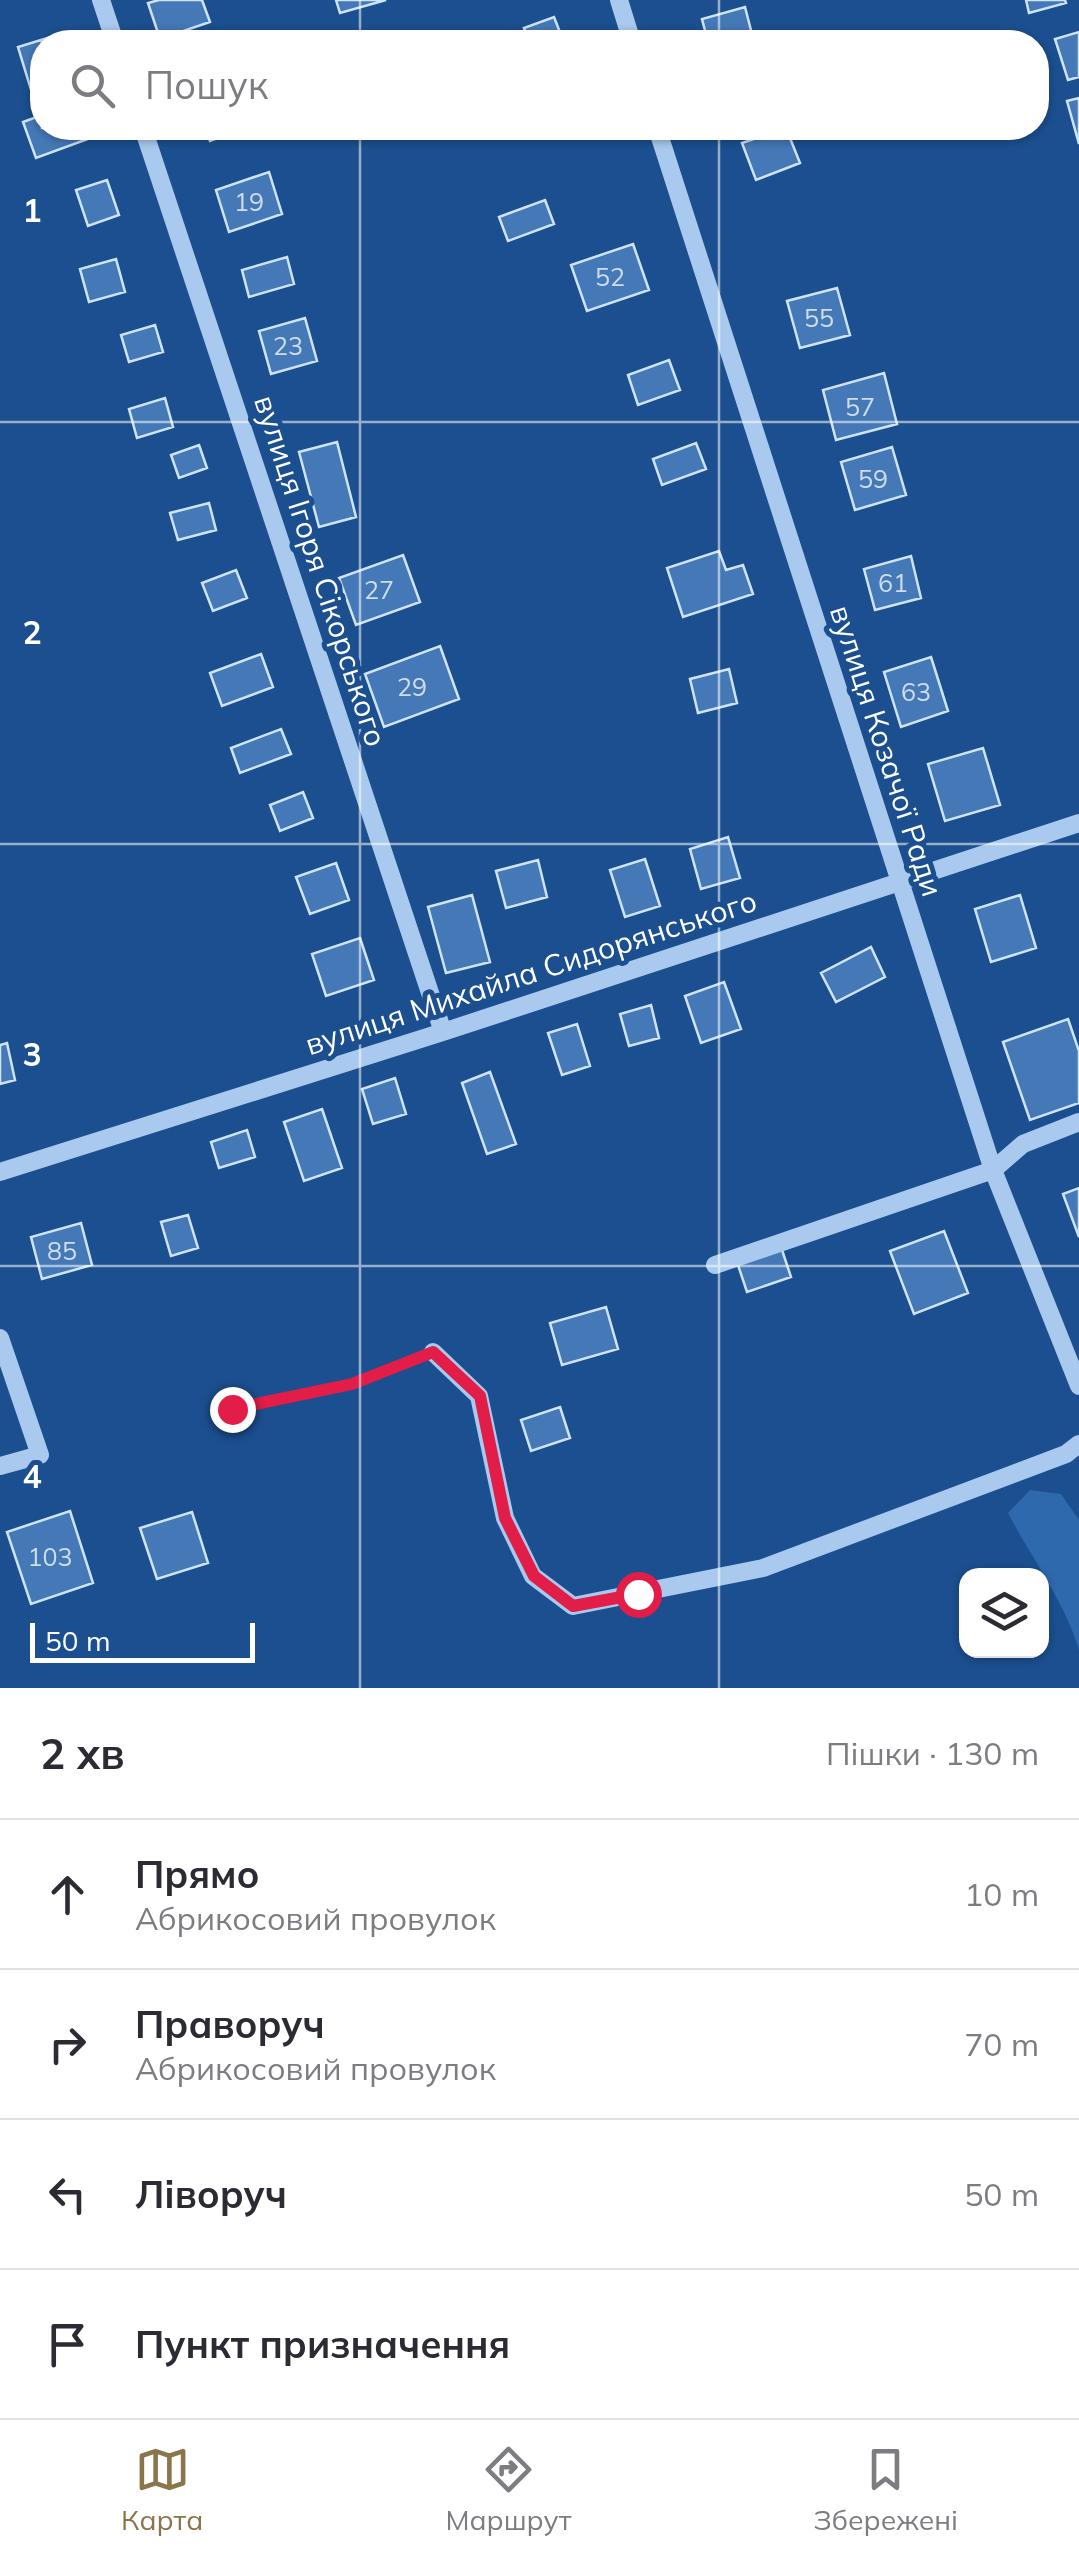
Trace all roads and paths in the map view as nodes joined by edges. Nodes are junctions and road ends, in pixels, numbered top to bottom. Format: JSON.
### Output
{"nodes":[{"id":1,"x":101,"y":0,"type":"edge"},
{"id":2,"x":619,"y":0,"type":"edge"},
{"id":3,"x":111,"y":30,"type":"edge"},
{"id":4,"x":628,"y":30,"type":"edge"},
{"id":5,"x":147,"y":140,"type":"edge"},
{"id":6,"x":661,"y":140,"type":"edge"},
{"id":7,"x":1079,"y":823,"type":"edge"},
{"id":8,"x":899,"y":881,"type":"junction"},
{"id":9,"x":444,"y":1032,"type":"junction"},
{"id":10,"x":1079,"y":1122,"type":"edge"},
{"id":11,"x":993,"y":1170,"type":"junction"},
{"id":12,"x":0,"y":1172,"type":"edge"},
{"id":13,"x":715,"y":1265,"type":"dead end"},
{"id":14,"x":0,"y":1338,"type":"edge"},
{"id":15,"x":433,"y":1352,"type":"joint"},
{"id":16,"x":1079,"y":1386,"type":"edge"},
{"id":17,"x":232,"y":1409,"type":"dead end"},
{"id":18,"x":1079,"y":1444,"type":"edge"},
{"id":19,"x":0,"y":1466,"type":"edge"}],
"edges":[{"from":1,"to":3,"type":"street"},
{"from":2,"to":4,"type":"street"},
{"from":5,"to":9,"type":"street","name":"вулиця Ігоря Сікорського"},
{"from":6,"to":8,"type":"street","name":"вулиця Козачої Ради"},
{"from":7,"to":8,"type":"street","name":"вулиця Михайла Сидорянського"},
{"from":8,"to":9,"type":"street","name":"вулиця Михайла Сидорянського"},
{"from":8,"to":11,"type":"street","name":"вулиця Козачої Ради"},
{"from":9,"to":12,"type":"street","name":"вулиця Михайла Сидорянського"},
{"from":10,"to":11,"type":"street"},
{"from":11,"to":13,"type":"street"},
{"from":11,"to":16,"type":"street","name":"вулиця Козачої Ради"},
{"from":14,"to":19,"type":"street"},
{"from":15,"to":17,"type":"path"},
{"from":15,"to":18,"type":"street"}]}
